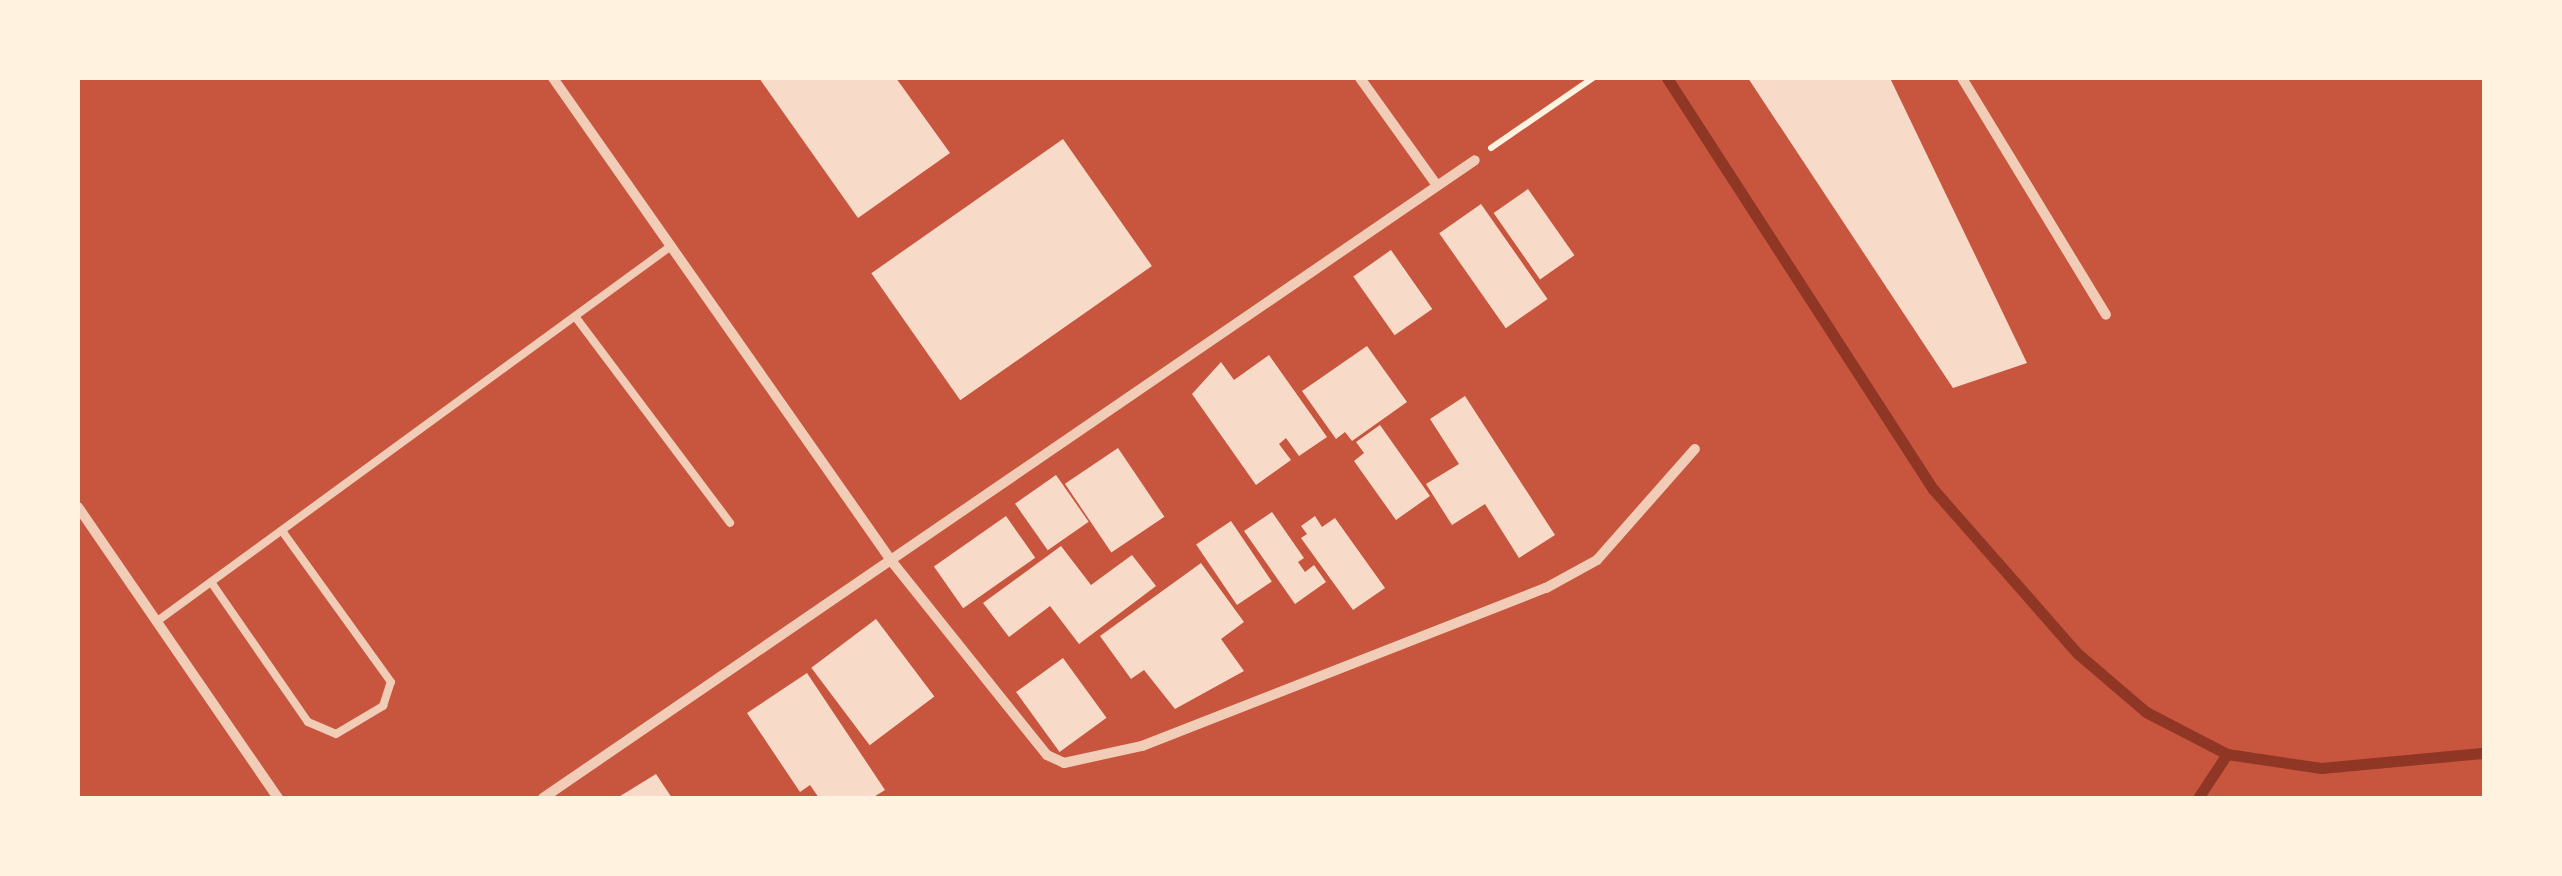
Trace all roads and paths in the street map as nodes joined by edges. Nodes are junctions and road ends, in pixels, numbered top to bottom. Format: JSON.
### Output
{"nodes":[{"id":1,"x":553,"y":78,"type":"edge"},
{"id":2,"x":1360,"y":78,"type":"edge"},
{"id":3,"x":1593,"y":78,"type":"edge"},
{"id":4,"x":1962,"y":78,"type":"edge"},
{"id":5,"x":1474,"y":160,"type":"joint"},
{"id":6,"x":1436,"y":184,"type":"junction"},
{"id":7,"x":671,"y":246,"type":"junction"},
{"id":8,"x":2106,"y":315,"type":"dead end"},
{"id":9,"x":577,"y":319,"type":"junction"},
{"id":10,"x":1696,"y":449,"type":"dead end"},
{"id":11,"x":78,"y":507,"type":"edge"},
{"id":12,"x":730,"y":524,"type":"dead end"},
{"id":13,"x":282,"y":530,"type":"junction"},
{"id":14,"x":892,"y":563,"type":"junction"},
{"id":15,"x":211,"y":582,"type":"junction"},
{"id":16,"x":156,"y":622,"type":"junction"},
{"id":17,"x":278,"y":798,"type":"edge"},
{"id":18,"x":543,"y":798,"type":"edge"}],
"edges":[{"from":1,"to":7,"type":"street"},
{"from":2,"to":6,"type":"street"},
{"from":3,"to":5,"type":"path"},
{"from":4,"to":8,"type":"street"},
{"from":5,"to":6,"type":"street"},
{"from":6,"to":14,"type":"street"},
{"from":7,"to":9,"type":"lane"},
{"from":7,"to":14,"type":"street"},
{"from":9,"to":12,"type":"lane"},
{"from":9,"to":13,"type":"lane"},
{"from":10,"to":14,"type":"street"},
{"from":11,"to":16,"type":"street"},
{"from":13,"to":15,"type":"lane"},
{"from":13,"to":15,"type":"lane"},
{"from":14,"to":18,"type":"street"},
{"from":15,"to":16,"type":"lane"},
{"from":16,"to":17,"type":"street"}]}
